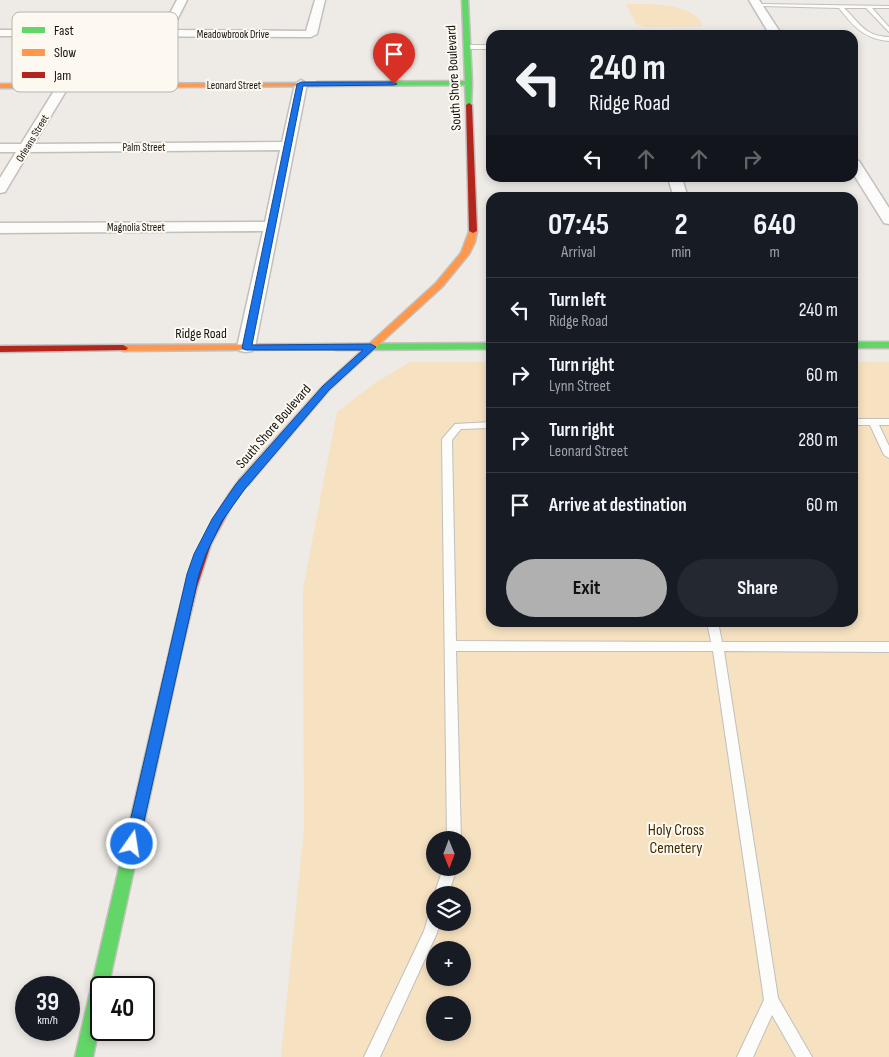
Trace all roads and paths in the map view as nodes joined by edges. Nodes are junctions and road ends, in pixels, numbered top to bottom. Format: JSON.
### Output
{"nodes":[{"id":1,"x":182,"y":0,"type":"edge"},
{"id":2,"x":320,"y":0,"type":"edge"},
{"id":3,"x":465,"y":0,"type":"edge"},
{"id":4,"x":756,"y":3,"type":"edge"},
{"id":5,"x":868,"y":7,"type":"junction"},
{"id":6,"x":889,"y":7,"type":"edge"},
{"id":7,"x":841,"y":8,"type":"junction"},
{"id":8,"x":176,"y":12,"type":"edge"},
{"id":9,"x":773,"y":30,"type":"edge"},
{"id":10,"x":889,"y":30,"type":"edge"},
{"id":11,"x":178,"y":33,"type":"edge"},
{"id":12,"x":889,"y":39,"type":"edge"},
{"id":13,"x":467,"y":47,"type":"junction"},
{"id":14,"x":486,"y":47,"type":"edge"},
{"id":15,"x":468,"y":83,"type":"junction"},
{"id":16,"x":301,"y":84,"type":"junction"},
{"id":17,"x":178,"y":85,"type":"edge"},
{"id":18,"x":59,"y":92,"type":"edge"},
{"id":19,"x":289,"y":146,"type":"junction"},
{"id":20,"x":0,"y":148,"type":"edge"},
{"id":21,"x":25,"y":148,"type":"junction"},
{"id":22,"x":858,"y":170,"type":"edge"},
{"id":23,"x":0,"y":189,"type":"edge"},
{"id":24,"x":889,"y":220,"type":"edge"},
{"id":25,"x":272,"y":226,"type":"junction"},
{"id":26,"x":0,"y":228,"type":"edge"},
{"id":27,"x":889,"y":344,"type":"edge"},
{"id":28,"x":858,"y":345,"type":"edge"},
{"id":29,"x":486,"y":346,"type":"edge"},
{"id":30,"x":371,"y":347,"type":"junction"},
{"id":31,"x":246,"y":348,"type":"junction"},
{"id":32,"x":1,"y":351,"type":"edge"},
{"id":33,"x":858,"y":422,"type":"edge"},
{"id":34,"x":873,"y":422,"type":"junction"},
{"id":35,"x":889,"y":422,"type":"edge"},
{"id":36,"x":486,"y":425,"type":"edge"},
{"id":37,"x":889,"y":455,"type":"edge"},
{"id":38,"x":713,"y":627,"type":"edge"},
{"id":39,"x":451,"y":646,"type":"junction"},
{"id":40,"x":718,"y":647,"type":"junction"},
{"id":41,"x":889,"y":647,"type":"edge"},
{"id":42,"x":454,"y":831,"type":"edge"},
{"id":43,"x":431,"y":931,"type":"edge"},
{"id":44,"x":771,"y":1000,"type":"junction"},
{"id":45,"x":84,"y":1057,"type":"edge"},
{"id":46,"x":372,"y":1057,"type":"edge"},
{"id":47,"x":745,"y":1057,"type":"edge"},
{"id":48,"x":804,"y":1057,"type":"edge"}],
"edges":[{"from":1,"to":8,"type":"street"},
{"from":2,"to":11,"type":"street","name":"Meadowbrook Drive"},
{"from":3,"to":13,"type":"street","name":"South Shore Boulevard"},
{"from":4,"to":7,"type":"lane"},
{"from":4,"to":9,"type":"street"},
{"from":5,"to":6,"type":"lane"},
{"from":5,"to":7,"type":"lane"},
{"from":5,"to":10,"type":"lane"},
{"from":7,"to":12,"type":"lane"},
{"from":13,"to":14,"type":"lane"},
{"from":13,"to":15,"type":"street","name":"South Shore Boulevard"},
{"from":15,"to":16,"type":"street","name":"Leonard Street"},
{"from":15,"to":30,"type":"street","name":"South Shore Boulevard"},
{"from":16,"to":17,"type":"street","name":"Leonard Street"},
{"from":16,"to":19,"type":"street"},
{"from":18,"to":21,"type":"street","name":"Orleans Street"},
{"from":19,"to":21,"type":"street","name":"Palm Street"},
{"from":19,"to":25,"type":"street"},
{"from":20,"to":21,"type":"street","name":"Palm Street"},
{"from":21,"to":23,"type":"street","name":"Orleans Street"},
{"from":22,"to":24,"type":"street"},
{"from":25,"to":26,"type":"street","name":"Magnolia Street"},
{"from":25,"to":31,"type":"street"},
{"from":27,"to":28,"type":"street"},
{"from":29,"to":30,"type":"street","name":"Ridge Road"},
{"from":30,"to":31,"type":"street","name":"Ridge Road"},
{"from":30,"to":45,"type":"street","name":"South Shore Boulevard"},
{"from":31,"to":32,"type":"street","name":"Ridge Road"},
{"from":33,"to":34,"type":"lane"},
{"from":34,"to":35,"type":"lane"},
{"from":34,"to":37,"type":"lane"},
{"from":36,"to":39,"type":"lane"},
{"from":38,"to":40,"type":"lane"},
{"from":39,"to":40,"type":"lane"},
{"from":39,"to":42,"type":"lane"},
{"from":40,"to":41,"type":"lane"},
{"from":40,"to":44,"type":"lane"},
{"from":43,"to":46,"type":"lane"},
{"from":44,"to":47,"type":"lane"},
{"from":44,"to":48,"type":"lane"}]}
